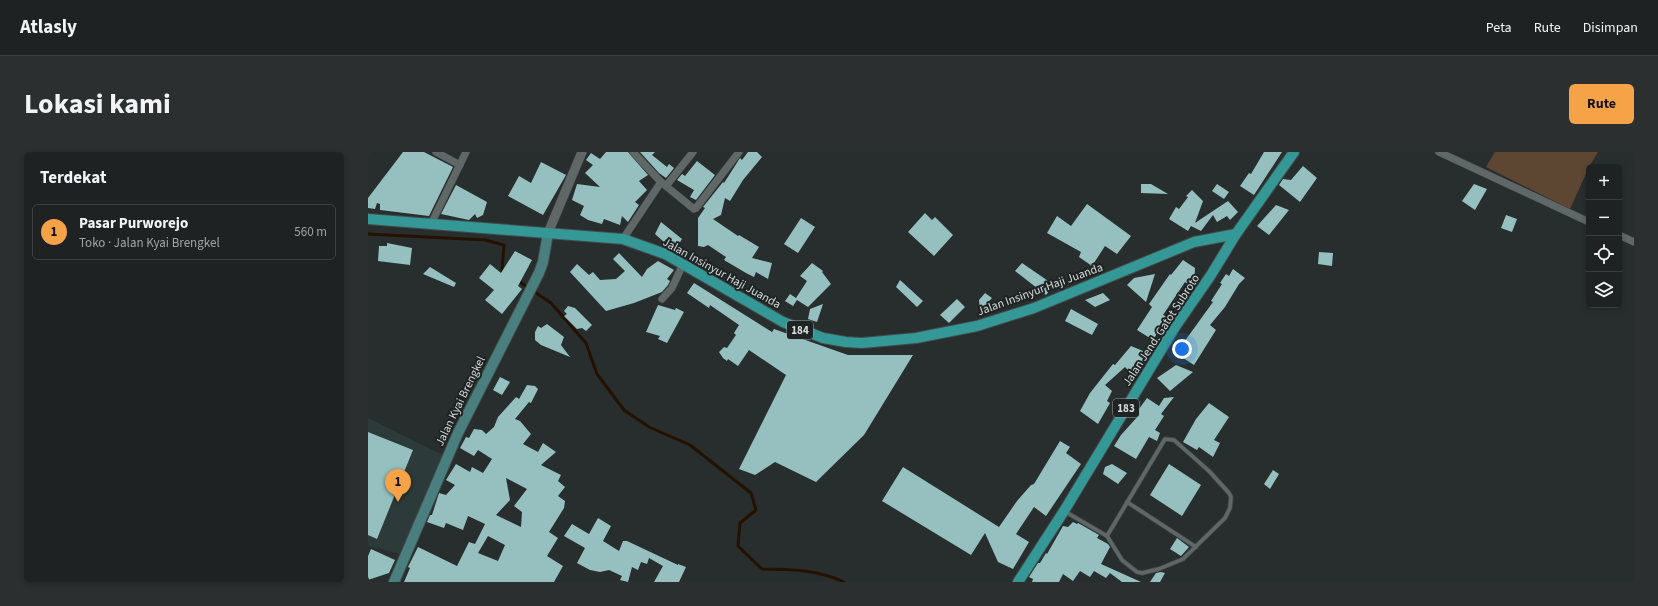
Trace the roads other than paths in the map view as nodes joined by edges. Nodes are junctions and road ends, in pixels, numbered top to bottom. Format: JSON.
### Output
{"nodes":[{"id":1,"x":436,"y":152,"type":"edge"},
{"id":2,"x":466,"y":152,"type":"edge"},
{"id":3,"x":582,"y":152,"type":"edge"},
{"id":4,"x":633,"y":152,"type":"edge"},
{"id":5,"x":693,"y":152,"type":"edge"},
{"id":6,"x":739,"y":152,"type":"edge"},
{"id":7,"x":1294,"y":152,"type":"edge"},
{"id":8,"x":1439,"y":152,"type":"edge"},
{"id":9,"x":460,"y":165,"type":"junction"},
{"id":10,"x":663,"y":184,"type":"junction"},
{"id":11,"x":368,"y":219,"type":"edge"},
{"id":12,"x":1586,"y":221,"type":"edge"},
{"id":13,"x":430,"y":224,"type":"junction"},
{"id":14,"x":548,"y":233,"type":"junction"},
{"id":15,"x":1236,"y":234,"type":"junction"},
{"id":16,"x":1621,"y":236,"type":"edge"},
{"id":17,"x":623,"y":238,"type":"junction"},
{"id":18,"x":1634,"y":242,"type":"edge"},
{"id":19,"x":683,"y":264,"type":"junction"},
{"id":20,"x":662,"y":299,"type":"dead end"},
{"id":21,"x":1127,"y":502,"type":"junction"},
{"id":22,"x":1064,"y":511,"type":"junction"},
{"id":23,"x":1107,"y":536,"type":"junction"},
{"id":24,"x":1196,"y":547,"type":"junction"},
{"id":25,"x":394,"y":582,"type":"edge"},
{"id":26,"x":1018,"y":582,"type":"edge"}],
"edges":[{"from":1,"to":9,"type":"street"},
{"from":2,"to":9,"type":"street"},
{"from":3,"to":14,"type":"street"},
{"from":4,"to":10,"type":"street"},
{"from":5,"to":10,"type":"street"},
{"from":6,"to":10,"type":"street"},
{"from":7,"to":15,"type":"main road","name":"Jalan Jend. Gatot Subroto"},
{"from":8,"to":12,"type":"street"},
{"from":9,"to":13,"type":"street"},
{"from":10,"to":17,"type":"street"},
{"from":11,"to":13,"type":"main road","name":"Jalan Insinyur Haji Juanda","number":"184"},
{"from":13,"to":14,"type":"main road","name":"Jalan Insinyur Haji Juanda","number":"184"},
{"from":14,"to":17,"type":"main road","name":"Jalan Insinyur Haji Juanda","number":"184"},
{"from":14,"to":25,"type":"main road","name":"Jalan Kyai Brengkel"},
{"from":15,"to":19,"type":"main road","name":"Jalan Insinyur Haji Juanda","number":"184"},
{"from":15,"to":22,"type":"main road","name":"Jalan Jend. Gatot Subroto","number":"183"},
{"from":16,"to":18,"type":"street"},
{"from":17,"to":19,"type":"main road","name":"Jalan Insinyur Haji Juanda","number":"184"},
{"from":19,"to":20,"type":"street"},
{"from":21,"to":23,"type":"lane"},
{"from":21,"to":24,"type":"lane"},
{"from":21,"to":24,"type":"lane"},
{"from":22,"to":23,"type":"lane"},
{"from":22,"to":26,"type":"main road","name":"Jalan Jend. Gatot Subroto","number":"183"},
{"from":23,"to":24,"type":"lane"}]}
